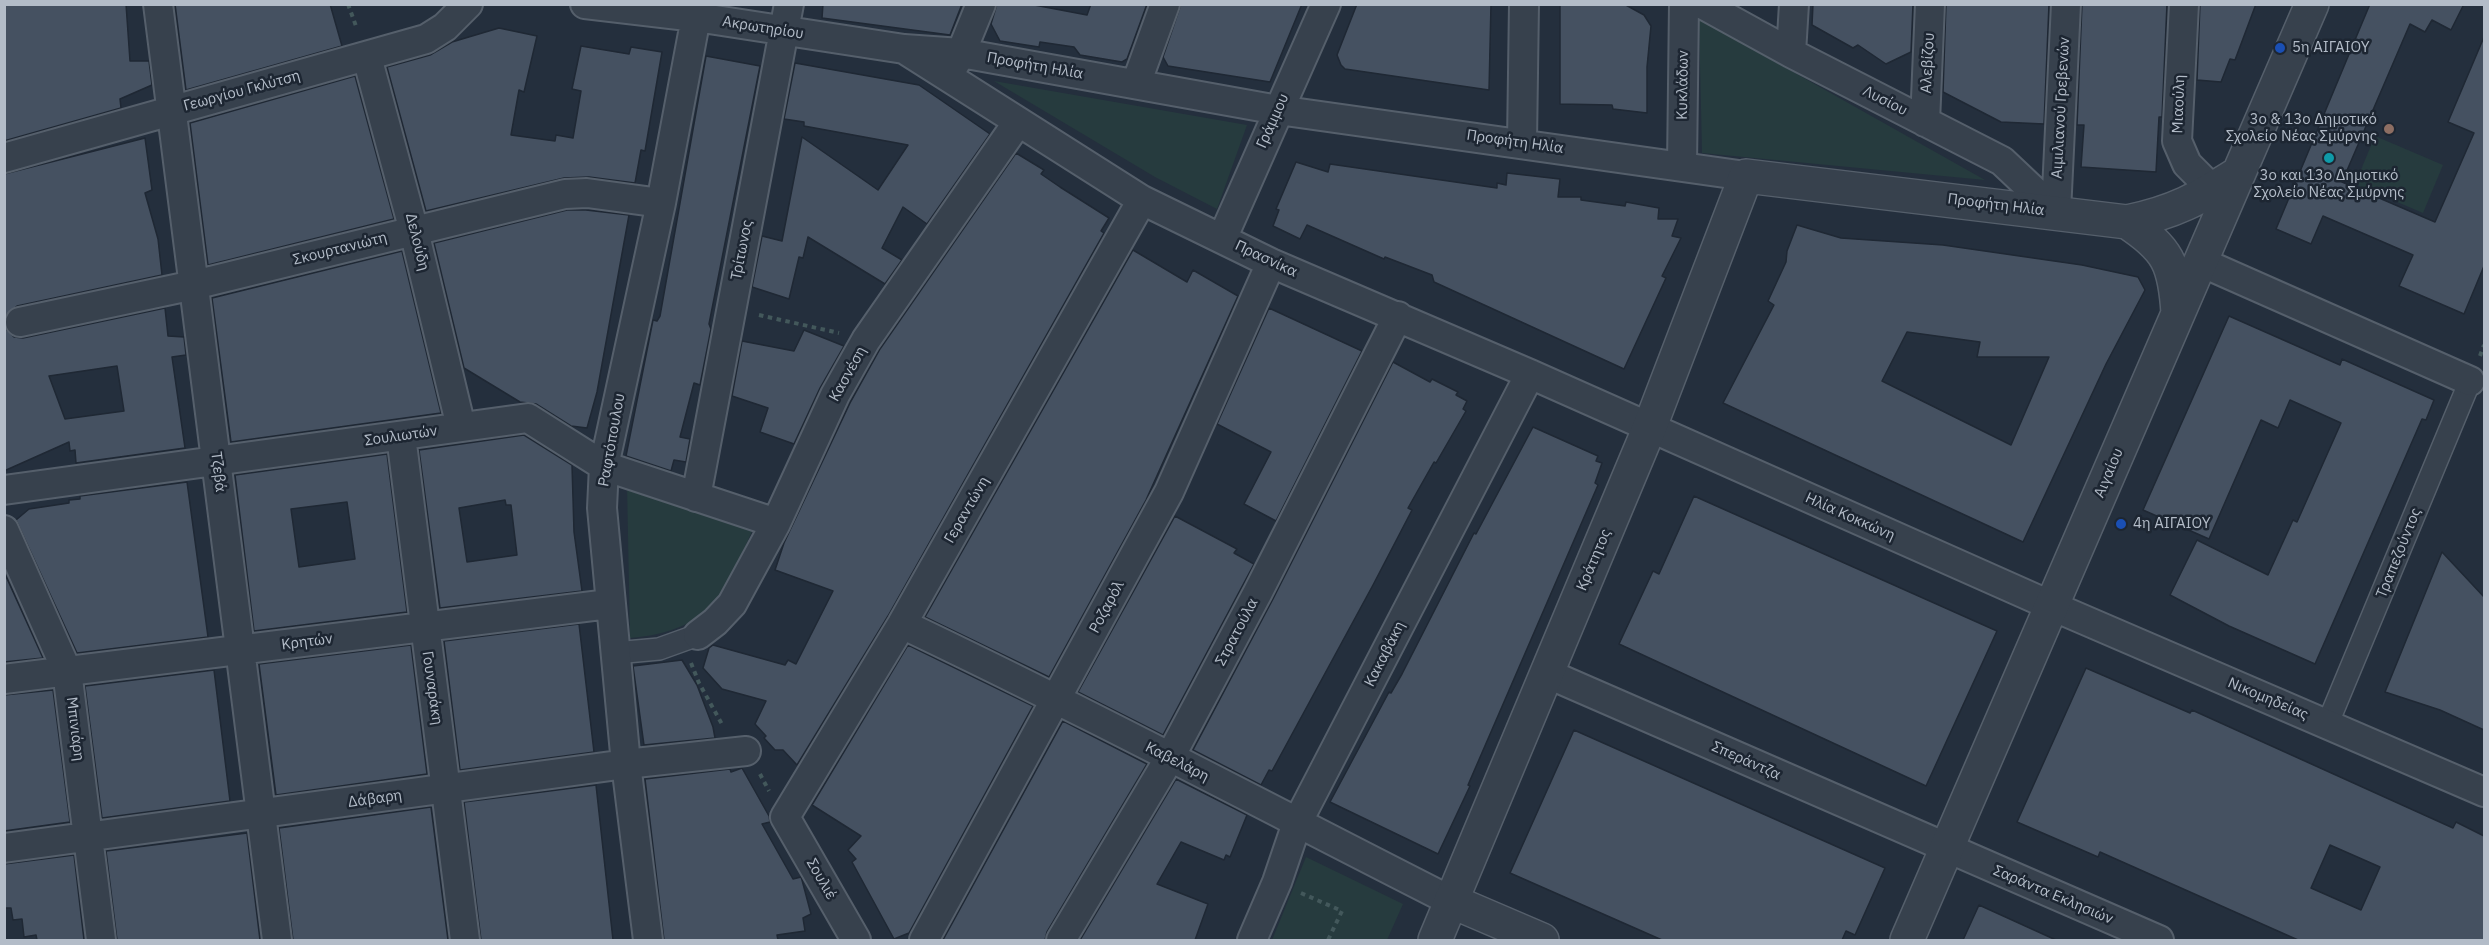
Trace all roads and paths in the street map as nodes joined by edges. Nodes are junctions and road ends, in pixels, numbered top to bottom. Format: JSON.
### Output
{"nodes":[{"id":1,"x":158,"y":4,"type":"edge"},
{"id":2,"x":468,"y":4,"type":"edge"},
{"id":3,"x":585,"y":4,"type":"edge"},
{"id":4,"x":981,"y":4,"type":"edge"},
{"id":5,"x":1165,"y":4,"type":"edge"},
{"id":6,"x":1326,"y":4,"type":"edge"},
{"id":7,"x":1524,"y":4,"type":"edge"},
{"id":8,"x":1684,"y":4,"type":"edge"},
{"id":9,"x":1702,"y":4,"type":"edge"},
{"id":10,"x":1794,"y":4,"type":"edge"},
{"id":11,"x":1930,"y":4,"type":"edge"},
{"id":12,"x":2066,"y":4,"type":"edge"},
{"id":13,"x":2184,"y":4,"type":"edge"},
{"id":14,"x":2312,"y":4,"type":"edge"},
{"id":15,"x":696,"y":17,"type":"junction"},
{"id":16,"x":786,"y":18,"type":"edge"},
{"id":17,"x":904,"y":49,"type":"joint"},
{"id":18,"x":1791,"y":53,"type":"junction"},
{"id":19,"x":366,"y":57,"type":"junction"},
{"id":20,"x":954,"y":64,"type":"junction"},
{"id":21,"x":1136,"y":84,"type":"junction"},
{"id":22,"x":171,"y":110,"type":"junction"},
{"id":23,"x":1278,"y":110,"type":"junction"},
{"id":24,"x":1018,"y":122,"type":"junction"},
{"id":25,"x":1925,"y":122,"type":"junction"},
{"id":26,"x":1522,"y":142,"type":"junction"},
{"id":27,"x":4,"y":158,"type":"edge"},
{"id":28,"x":1682,"y":166,"type":"junction"},
{"id":29,"x":1746,"y":176,"type":"junction"},
{"id":30,"x":2226,"y":181,"type":"junction"},
{"id":31,"x":1142,"y":200,"type":"junction"},
{"id":32,"x":661,"y":203,"type":"junction"},
{"id":33,"x":2056,"y":212,"type":"junction"},
{"id":34,"x":2127,"y":222,"type":"junction"},
{"id":35,"x":414,"y":231,"type":"junction"},
{"id":36,"x":1222,"y":238,"type":"junction"},
{"id":37,"x":2201,"y":262,"type":"junction"},
{"id":38,"x":1271,"y":263,"type":"junction"},
{"id":39,"x":194,"y":285,"type":"junction"},
{"id":40,"x":731,"y":310,"type":"junction"},
{"id":41,"x":2178,"y":312,"type":"junction"},
{"id":42,"x":1398,"y":316,"type":"junction"},
{"id":43,"x":20,"y":322,"type":"dead end"},
{"id":44,"x":866,"y":340,"type":"junction"},
{"id":45,"x":1530,"y":374,"type":"junction"},
{"id":46,"x":2470,"y":381,"type":"joint"},
{"id":47,"x":461,"y":427,"type":"junction"},
{"id":48,"x":1649,"y":429,"type":"junction"},
{"id":49,"x":401,"y":436,"type":"junction"},
{"id":50,"x":216,"y":461,"type":"junction"},
{"id":51,"x":604,"y":466,"type":"junction"},
{"id":52,"x":4,"y":490,"type":"edge"},
{"id":53,"x":696,"y":496,"type":"junction"},
{"id":54,"x":776,"y":523,"type":"junction"},
{"id":55,"x":4,"y":530,"type":"edge"},
{"id":56,"x":609,"y":604,"type":"junction"},
{"id":57,"x":2052,"y":606,"type":"junction"},
{"id":58,"x":902,"y":624,"type":"junction"},
{"id":59,"x":424,"y":627,"type":"junction"},
{"id":60,"x":698,"y":635,"type":"joint"},
{"id":61,"x":240,"y":650,"type":"junction"},
{"id":62,"x":615,"y":653,"type":"junction"},
{"id":63,"x":67,"y":671,"type":"junction"},
{"id":64,"x":1546,"y":673,"type":"junction"},
{"id":65,"x":4,"y":679,"type":"edge"},
{"id":66,"x":1058,"y":698,"type":"junction"},
{"id":67,"x":2327,"y":725,"type":"junction"},
{"id":68,"x":746,"y":751,"type":"dead end"},
{"id":69,"x":1169,"y":759,"type":"junction"},
{"id":70,"x":626,"y":764,"type":"junction"},
{"id":71,"x":446,"y":788,"type":"junction"},
{"id":72,"x":2484,"y":792,"type":"edge"},
{"id":73,"x":261,"y":815,"type":"junction"},
{"id":74,"x":785,"y":817,"type":"joint"},
{"id":75,"x":1298,"y":823,"type":"junction"},
{"id":76,"x":89,"y":838,"type":"junction"},
{"id":77,"x":4,"y":848,"type":"edge"},
{"id":78,"x":1946,"y":849,"type":"junction"},
{"id":79,"x":1277,"y":882,"type":"junction"},
{"id":80,"x":1451,"y":901,"type":"junction"},
{"id":81,"x":101,"y":940,"type":"edge"},
{"id":82,"x":277,"y":940,"type":"edge"},
{"id":83,"x":465,"y":940,"type":"edge"},
{"id":84,"x":648,"y":940,"type":"edge"},
{"id":85,"x":856,"y":940,"type":"edge"},
{"id":86,"x":924,"y":940,"type":"edge"},
{"id":87,"x":1060,"y":940,"type":"edge"},
{"id":88,"x":1252,"y":940,"type":"edge"},
{"id":89,"x":1328,"y":940,"type":"edge"},
{"id":90,"x":1435,"y":940,"type":"edge"},
{"id":91,"x":1542,"y":940,"type":"edge"},
{"id":92,"x":1907,"y":940,"type":"edge"},
{"id":93,"x":2159,"y":940,"type":"edge"}],
"edges":[{"from":1,"to":22,"type":"street","name":"Τζεβά"},
{"from":2,"to":19,"type":"street","name":"Γεωργίου Γκλύτση"},
{"from":3,"to":15,"type":"street","name":"Ακρωτηρίου"},
{"from":4,"to":20,"type":"street"},
{"from":5,"to":21,"type":"street"},
{"from":6,"to":23,"type":"street","name":"Γράμμου"},
{"from":7,"to":26,"type":"street"},
{"from":8,"to":28,"type":"street","name":"Κυκλάδων"},
{"from":9,"to":18,"type":"street","name":"Λυσίου"},
{"from":10,"to":18,"type":"street"},
{"from":11,"to":25,"type":"street","name":"Αλεβίζου"},
{"from":12,"to":33,"type":"street","name":"Αιμιλιανού Γρεβενών"},
{"from":13,"to":30,"type":"street","name":"Μιαούλη"},
{"from":14,"to":30,"type":"street","name":"Αιγαίου"},
{"from":15,"to":16,"type":"street","name":"Ακρωτηρίου"},
{"from":15,"to":32,"type":"street","name":"Ραφτόπουλου"},
{"from":16,"to":17,"type":"street","name":"Ακρωτηρίου"},
{"from":16,"to":40,"type":"street","name":"Τρίτωνος"},
{"from":17,"to":20,"type":"street","name":"Πρασνίκα"},
{"from":18,"to":25,"type":"street","name":"Λυσίου"},
{"from":19,"to":22,"type":"street","name":"Γεωργίου Γκλύτση"},
{"from":19,"to":35,"type":"street","name":"Δελούδη"},
{"from":20,"to":21,"type":"street","name":"Προφήτη Ηλία"},
{"from":20,"to":24,"type":"street","name":"Πρασνίκα"},
{"from":21,"to":23,"type":"street","name":"Προφήτη Ηλία"},
{"from":22,"to":27,"type":"street","name":"Γεωργίου Γκλύτση"},
{"from":22,"to":39,"type":"street","name":"Τζεβά"},
{"from":23,"to":26,"type":"street","name":"Προφήτη Ηλία"},
{"from":23,"to":36,"type":"street","name":"Γράμμου"},
{"from":24,"to":31,"type":"street","name":"Πρασνίκα"},
{"from":24,"to":44,"type":"street","name":"Κασνέση"},
{"from":25,"to":33,"type":"street","name":"Λυσίου"},
{"from":26,"to":28,"type":"street","name":"Προφήτη Ηλία"},
{"from":28,"to":29,"type":"street","name":"Προφήτη Ηλία"},
{"from":29,"to":33,"type":"street","name":"Προφήτη Ηλία"},
{"from":29,"to":48,"type":"street","name":"Κράτητος"},
{"from":30,"to":34,"type":"street","name":"Προφήτη Ηλία"},
{"from":30,"to":37,"type":"street","name":"Αιγαίου"},
{"from":31,"to":36,"type":"street","name":"Πρασνίκα"},
{"from":31,"to":58,"type":"street","name":"Γεραντώνη"},
{"from":32,"to":35,"type":"street","name":"Σκουρτανιώτη"},
{"from":32,"to":51,"type":"street","name":"Ραφτόπουλου"},
{"from":33,"to":34,"type":"street","name":"Προφήτη Ηλία"},
{"from":34,"to":41,"type":"street","name":"Προφήτη Ηλία"},
{"from":35,"to":39,"type":"street","name":"Σκουρτανιώτη"},
{"from":35,"to":47,"type":"street","name":"Δελούδη"},
{"from":36,"to":38,"type":"street","name":"Πρασνίκα"},
{"from":37,"to":41,"type":"street","name":"Αιγαίου"},
{"from":37,"to":46,"type":"street"},
{"from":38,"to":42,"type":"street","name":"Πρασνίκα"},
{"from":38,"to":66,"type":"street","name":"Ροζαρόλ"},
{"from":39,"to":43,"type":"street","name":"Σκουρτανιώτη"},
{"from":39,"to":50,"type":"street","name":"Τζεβά"},
{"from":40,"to":44,"type":"path"},
{"from":40,"to":53,"type":"street","name":"Τρίτωνος"},
{"from":41,"to":57,"type":"street","name":"Αιγαίου"},
{"from":42,"to":45,"type":"street","name":"Πρασνίκα"},
{"from":42,"to":69,"type":"street","name":"Στρατούλα"},
{"from":44,"to":54,"type":"street","name":"Κασνέση"},
{"from":45,"to":48,"type":"street","name":"Πρασνίκα"},
{"from":45,"to":75,"type":"street","name":"Κακαβάκη"},
{"from":46,"to":67,"type":"street","name":"Τραπεζούντος"},
{"from":47,"to":49,"type":"street","name":"Σουλιωτών"},
{"from":47,"to":51,"type":"street","name":"Σουλιωτών"},
{"from":48,"to":57,"type":"street","name":"Ηλία Κοκκώνη"},
{"from":48,"to":64,"type":"street","name":"Κράτητος"},
{"from":49,"to":50,"type":"street","name":"Σουλιωτών"},
{"from":49,"to":59,"type":"street","name":"Γουναράκη"},
{"from":50,"to":52,"type":"street","name":"Σουλιωτών"},
{"from":50,"to":61,"type":"street","name":"Τζεβά"},
{"from":51,"to":53,"type":"street","name":"Σουλιωτών"},
{"from":51,"to":56,"type":"street","name":"Ραφτόπουλου"},
{"from":53,"to":54,"type":"street","name":"Σουλιωτών"},
{"from":54,"to":60,"type":"street","name":"Κασνέση"},
{"from":55,"to":63,"type":"street","name":"Μπινιάρη"},
{"from":56,"to":59,"type":"street","name":"Κρητών"},
{"from":56,"to":62,"type":"street","name":"Ραφτόπουλου"},
{"from":57,"to":67,"type":"street","name":"Νικομηδείας"},
{"from":57,"to":78,"type":"street","name":"Αιγαίου"},
{"from":58,"to":66,"type":"street","name":"Καβελάρη"},
{"from":58,"to":74,"type":"street","name":"Γεραντώνη"},
{"from":59,"to":61,"type":"street","name":"Κρητών"},
{"from":59,"to":71,"type":"street","name":"Γουναράκη"},
{"from":60,"to":62,"type":"street"},
{"from":61,"to":63,"type":"street","name":"Κρητών"},
{"from":61,"to":73,"type":"street","name":"Τζεβά"},
{"from":62,"to":70,"type":"street","name":"Ραφτόπουλου"},
{"from":63,"to":65,"type":"street","name":"Κρητών"},
{"from":63,"to":76,"type":"street","name":"Μπινιάρη"},
{"from":64,"to":78,"type":"street","name":"Σπεράντζα"},
{"from":64,"to":80,"type":"street","name":"Κράτητος"},
{"from":66,"to":69,"type":"street","name":"Καβελάρη"},
{"from":66,"to":86,"type":"street","name":"Ροζαρόλ"},
{"from":67,"to":72,"type":"street","name":"Νικομηδείας"},
{"from":68,"to":70,"type":"street","name":"Δάβαρη"},
{"from":69,"to":75,"type":"street","name":"Καβελάρη"},
{"from":69,"to":87,"type":"street","name":"Στρατούλα"},
{"from":70,"to":71,"type":"street","name":"Δάβαρη"},
{"from":70,"to":84,"type":"street","name":"Ραφτόπουλου"},
{"from":71,"to":73,"type":"street","name":"Δάβαρη"},
{"from":71,"to":83,"type":"street","name":"Γουναράκη"},
{"from":73,"to":76,"type":"street","name":"Δάβαρη"},
{"from":73,"to":82,"type":"street","name":"Τζεβά"},
{"from":74,"to":85,"type":"street","name":"Σουλιέ"},
{"from":75,"to":79,"type":"street","name":"Κακαβάκη"},
{"from":75,"to":80,"type":"street","name":"Καβελάρη"},
{"from":76,"to":77,"type":"street","name":"Δάβαρη"},
{"from":76,"to":81,"type":"street","name":"Μπινιάρη"},
{"from":78,"to":92,"type":"street","name":"Αιγαίου"},
{"from":78,"to":93,"type":"street","name":"Σαράντα Εκλησιών"},
{"from":79,"to":88,"type":"street","name":"Κακαβάκη"},
{"from":79,"to":89,"type":"path"},
{"from":80,"to":90,"type":"street","name":"Κράτητος"},
{"from":80,"to":91,"type":"street"}]}
